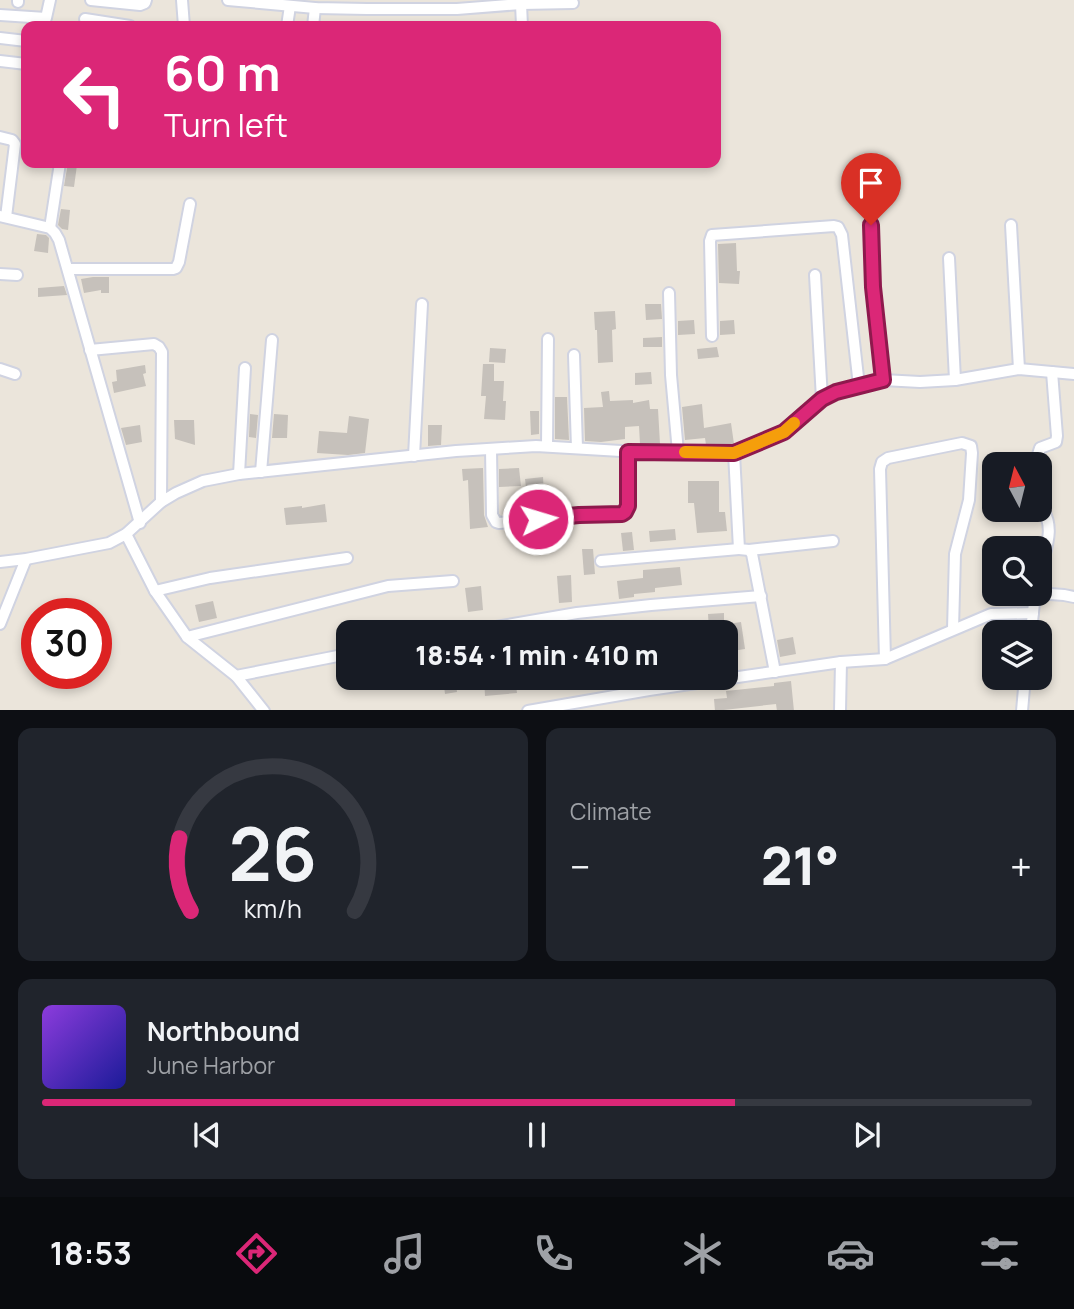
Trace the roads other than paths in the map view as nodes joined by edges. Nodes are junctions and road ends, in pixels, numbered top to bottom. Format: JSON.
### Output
{"nodes":[{"id":1,"x":50,"y":0,"type":"edge"},
{"id":2,"x":89,"y":0,"type":"edge"},
{"id":3,"x":146,"y":0,"type":"edge"},
{"id":4,"x":182,"y":0,"type":"edge"},
{"id":5,"x":228,"y":0,"type":"edge"},
{"id":6,"x":573,"y":3,"type":"dead end"},
{"id":7,"x":521,"y":4,"type":"junction"},
{"id":8,"x":290,"y":6,"type":"junction"},
{"id":9,"x":315,"y":8,"type":"junction"},
{"id":10,"x":0,"y":15,"type":"edge"},
{"id":11,"x":84,"y":21,"type":"edge"},
{"id":12,"x":184,"y":21,"type":"edge"},
{"id":13,"x":288,"y":21,"type":"edge"},
{"id":14,"x":314,"y":21,"type":"edge"},
{"id":15,"x":522,"y":21,"type":"edge"},
{"id":16,"x":0,"y":38,"type":"edge"},
{"id":17,"x":21,"y":40,"type":"edge"},
{"id":18,"x":0,"y":61,"type":"edge"},
{"id":19,"x":21,"y":63,"type":"edge"},
{"id":20,"x":0,"y":137,"type":"edge"},
{"id":21,"x":59,"y":168,"type":"edge"},
{"id":22,"x":190,"y":204,"type":"dead end"},
{"id":23,"x":3,"y":217,"type":"edge"},
{"id":24,"x":871,"y":225,"type":"dead end"},
{"id":25,"x":1011,"y":225,"type":"dead end"},
{"id":26,"x":50,"y":228,"type":"junction"},
{"id":27,"x":949,"y":258,"type":"dead end"},
{"id":28,"x":68,"y":269,"type":"junction"},
{"id":29,"x":0,"y":274,"type":"edge"},
{"id":30,"x":17,"y":275,"type":"dead end"},
{"id":31,"x":815,"y":275,"type":"dead end"},
{"id":32,"x":670,"y":293,"type":"dead end"},
{"id":33,"x":422,"y":304,"type":"dead end"},
{"id":34,"x":712,"y":335,"type":"dead end"},
{"id":35,"x":548,"y":339,"type":"dead end"},
{"id":36,"x":272,"y":340,"type":"dead end"},
{"id":37,"x":90,"y":350,"type":"junction"},
{"id":38,"x":574,"y":355,"type":"dead end"},
{"id":39,"x":245,"y":368,"type":"dead end"},
{"id":40,"x":0,"y":369,"type":"edge"},
{"id":41,"x":1019,"y":369,"type":"junction"},
{"id":42,"x":1052,"y":372,"type":"junction"},
{"id":43,"x":15,"y":374,"type":"dead end"},
{"id":44,"x":1074,"y":374,"type":"edge"},
{"id":45,"x":883,"y":380,"type":"junction"},
{"id":46,"x":955,"y":380,"type":"junction"},
{"id":47,"x":859,"y":386,"type":"junction"},
{"id":48,"x":822,"y":399,"type":"junction"},
{"id":49,"x":547,"y":446,"type":"junction"},
{"id":50,"x":577,"y":448,"type":"junction"},
{"id":51,"x":491,"y":449,"type":"junction"},
{"id":52,"x":628,"y":452,"type":"junction"},
{"id":53,"x":678,"y":452,"type":"junction"},
{"id":54,"x":1039,"y":452,"type":"edge"},
{"id":55,"x":734,"y":453,"type":"junction"},
{"id":56,"x":414,"y":456,"type":"junction"},
{"id":57,"x":261,"y":472,"type":"junction"},
{"id":58,"x":239,"y":474,"type":"junction"},
{"id":59,"x":161,"y":502,"type":"junction"},
{"id":60,"x":140,"y":523,"type":"junction"},
{"id":61,"x":126,"y":534,"type":"junction"},
{"id":62,"x":833,"y":541,"type":"dead end"},
{"id":63,"x":744,"y":550,"type":"junction"},
{"id":64,"x":348,"y":558,"type":"dead end"},
{"id":65,"x":26,"y":559,"type":"junction"},
{"id":66,"x":601,"y":561,"type":"dead end"},
{"id":67,"x":0,"y":562,"type":"edge"},
{"id":68,"x":453,"y":581,"type":"dead end"},
{"id":69,"x":155,"y":591,"type":"junction"},
{"id":70,"x":1052,"y":594,"type":"edge"},
{"id":71,"x":761,"y":596,"type":"junction"},
{"id":72,"x":1074,"y":597,"type":"edge"},
{"id":73,"x":1034,"y":606,"type":"edge"},
{"id":74,"x":1033,"y":612,"type":"junction"},
{"id":75,"x":536,"y":620,"type":"edge"},
{"id":76,"x":1032,"y":620,"type":"edge"},
{"id":77,"x":0,"y":624,"type":"edge"},
{"id":78,"x":953,"y":629,"type":"junction"},
{"id":79,"x":187,"y":637,"type":"junction"},
{"id":80,"x":336,"y":656,"type":"edge"},
{"id":81,"x":886,"y":659,"type":"junction"},
{"id":82,"x":841,"y":662,"type":"junction"},
{"id":83,"x":775,"y":672,"type":"junction"},
{"id":84,"x":236,"y":676,"type":"junction"},
{"id":85,"x":1024,"y":690,"type":"edge"},
{"id":86,"x":264,"y":710,"type":"edge"},
{"id":87,"x":528,"y":710,"type":"edge"},
{"id":88,"x":840,"y":710,"type":"edge"},
{"id":89,"x":1022,"y":710,"type":"edge"}],
"edges":[{"from":1,"to":10,"type":"street"},
{"from":2,"to":3,"type":"street"},
{"from":2,"to":11,"type":"street"},
{"from":4,"to":12,"type":"street"},
{"from":5,"to":8,"type":"street"},
{"from":6,"to":7,"type":"street"},
{"from":7,"to":9,"type":"street"},
{"from":7,"to":15,"type":"street"},
{"from":8,"to":9,"type":"street"},
{"from":8,"to":13,"type":"street"},
{"from":9,"to":14,"type":"street"},
{"from":16,"to":17,"type":"street"},
{"from":18,"to":19,"type":"street"},
{"from":20,"to":23,"type":"street"},
{"from":21,"to":26,"type":"street"},
{"from":22,"to":28,"type":"street"},
{"from":23,"to":26,"type":"street"},
{"from":24,"to":45,"type":"street"},
{"from":25,"to":41,"type":"street"},
{"from":26,"to":28,"type":"street"},
{"from":27,"to":46,"type":"street"},
{"from":28,"to":37,"type":"street"},
{"from":29,"to":30,"type":"street"},
{"from":31,"to":48,"type":"street"},
{"from":32,"to":53,"type":"street"},
{"from":33,"to":56,"type":"street"},
{"from":34,"to":47,"type":"street"},
{"from":35,"to":49,"type":"street"},
{"from":36,"to":57,"type":"street"},
{"from":37,"to":59,"type":"street"},
{"from":37,"to":60,"type":"street"},
{"from":38,"to":50,"type":"street"},
{"from":39,"to":58,"type":"street"},
{"from":40,"to":43,"type":"street"},
{"from":41,"to":42,"type":"street"},
{"from":41,"to":46,"type":"street"},
{"from":42,"to":44,"type":"street"},
{"from":42,"to":54,"type":"street"},
{"from":45,"to":46,"type":"street"},
{"from":45,"to":47,"type":"street"},
{"from":47,"to":48,"type":"street"},
{"from":48,"to":55,"type":"street"},
{"from":49,"to":50,"type":"street"},
{"from":49,"to":51,"type":"street"},
{"from":50,"to":52,"type":"street"},
{"from":51,"to":52,"type":"street"},
{"from":51,"to":56,"type":"street"},
{"from":52,"to":53,"type":"street"},
{"from":53,"to":55,"type":"street"},
{"from":55,"to":63,"type":"street"},
{"from":56,"to":57,"type":"street"},
{"from":57,"to":58,"type":"street"},
{"from":58,"to":59,"type":"street"},
{"from":59,"to":60,"type":"street"},
{"from":60,"to":61,"type":"street"},
{"from":61,"to":65,"type":"street"},
{"from":61,"to":69,"type":"street"},
{"from":62,"to":63,"type":"street"},
{"from":63,"to":66,"type":"street"},
{"from":63,"to":71,"type":"street"},
{"from":64,"to":69,"type":"street"},
{"from":65,"to":67,"type":"street"},
{"from":65,"to":77,"type":"street"},
{"from":68,"to":79,"type":"street"},
{"from":69,"to":79,"type":"street"},
{"from":70,"to":72,"type":"street"},
{"from":71,"to":75,"type":"street"},
{"from":71,"to":83,"type":"street"},
{"from":73,"to":74,"type":"street"},
{"from":74,"to":76,"type":"street"},
{"from":74,"to":78,"type":"street"},
{"from":78,"to":81,"type":"street"},
{"from":78,"to":81,"type":"street"},
{"from":79,"to":84,"type":"street"},
{"from":80,"to":84,"type":"street"},
{"from":81,"to":82,"type":"street"},
{"from":82,"to":83,"type":"street"},
{"from":82,"to":88,"type":"street"},
{"from":83,"to":87,"type":"street"},
{"from":84,"to":86,"type":"street"},
{"from":85,"to":89,"type":"street"}]}
